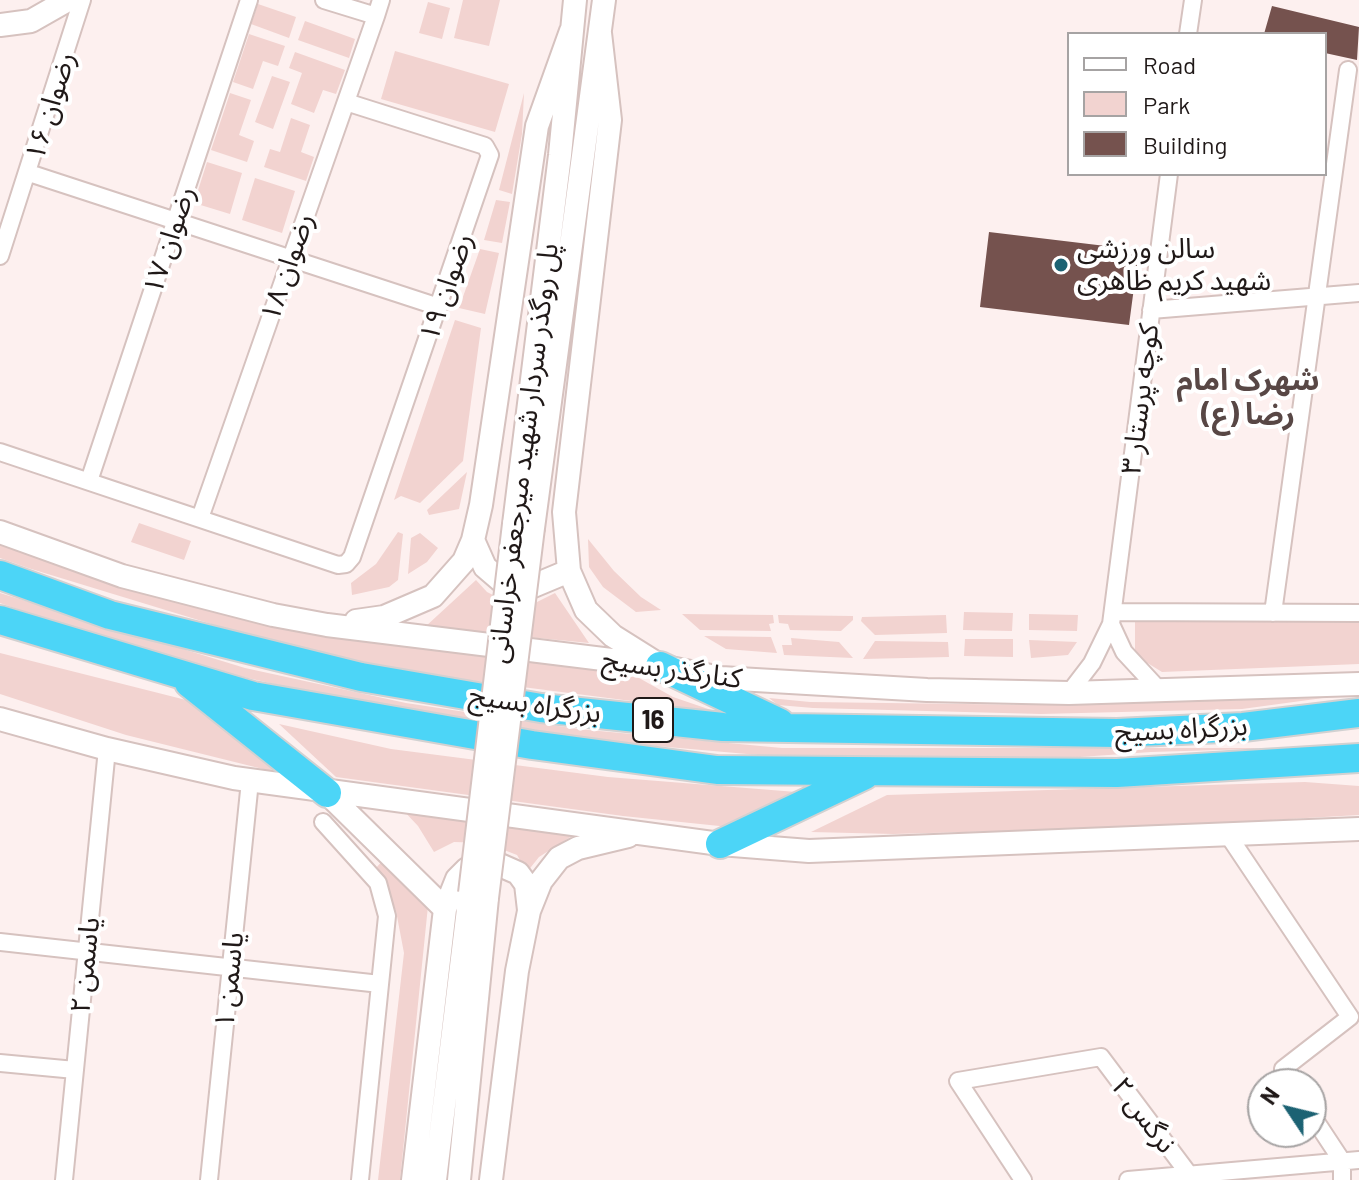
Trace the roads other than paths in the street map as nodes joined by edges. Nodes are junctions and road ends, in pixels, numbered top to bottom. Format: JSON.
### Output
{"nodes":[{"id":1,"x":68,"y":0,"type":"edge"},
{"id":2,"x":82,"y":0,"type":"edge"},
{"id":3,"x":249,"y":0,"type":"edge"},
{"id":4,"x":324,"y":0,"type":"edge"},
{"id":5,"x":575,"y":0,"type":"edge"},
{"id":6,"x":604,"y":0,"type":"edge"},
{"id":7,"x":1193,"y":0,"type":"edge"},
{"id":8,"x":379,"y":8,"type":"edge"},
{"id":9,"x":0,"y":25,"type":"edge"},
{"id":10,"x":571,"y":31,"type":"junction"},
{"id":11,"x":1188,"y":32,"type":"edge"},
{"id":12,"x":600,"y":33,"type":"junction"},
{"id":13,"x":1348,"y":70,"type":"dead end"},
{"id":14,"x":346,"y":102,"type":"junction"},
{"id":15,"x":29,"y":173,"type":"junction"},
{"id":16,"x":1169,"y":176,"type":"edge"},
{"id":17,"x":175,"y":221,"type":"junction"},
{"id":18,"x":0,"y":256,"type":"edge"},
{"id":19,"x":290,"y":258,"type":"junction"},
{"id":20,"x":1359,"y":293,"type":"edge"},
{"id":21,"x":1319,"y":295,"type":"junction"},
{"id":22,"x":439,"y":307,"type":"junction"},
{"id":23,"x":1151,"y":310,"type":"junction"},
{"id":24,"x":0,"y":452,"type":"edge"},
{"id":25,"x":89,"y":481,"type":"junction"},
{"id":26,"x":200,"y":518,"type":"junction"},
{"id":27,"x":524,"y":526,"type":"junction"},
{"id":28,"x":0,"y":532,"type":"edge"},
{"id":29,"x":473,"y":540,"type":"junction"},
{"id":30,"x":569,"y":571,"type":"junction"},
{"id":31,"x":0,"y":575,"type":"edge"},
{"id":32,"x":1273,"y":613,"type":"junction"},
{"id":33,"x":1359,"y":613,"type":"edge"},
{"id":34,"x":1112,"y":618,"type":"junction"},
{"id":35,"x":0,"y":620,"type":"edge"},
{"id":36,"x":327,"y":625,"type":"junction"},
{"id":37,"x":660,"y":666,"type":"junction"},
{"id":38,"x":179,"y":675,"type":"junction"},
{"id":39,"x":1359,"y":684,"type":"edge"},
{"id":40,"x":1161,"y":692,"type":"junction"},
{"id":41,"x":1069,"y":693,"type":"junction"},
{"id":42,"x":1359,"y":713,"type":"edge"},
{"id":43,"x":0,"y":719,"type":"edge"},
{"id":44,"x":791,"y":729,"type":"junction"},
{"id":45,"x":107,"y":749,"type":"junction"},
{"id":46,"x":1359,"y":758,"type":"edge"},
{"id":47,"x":1311,"y":760,"type":"junction"},
{"id":48,"x":1359,"y":766,"type":"edge"},
{"id":49,"x":869,"y":773,"type":"junction"},
{"id":50,"x":250,"y":781,"type":"junction"},
{"id":51,"x":327,"y":793,"type":"junction"},
{"id":52,"x":323,"y":822,"type":"dead end"},
{"id":53,"x":1359,"y":829,"type":"edge"},
{"id":54,"x":641,"y":833,"type":"junction"},
{"id":55,"x":1228,"y":835,"type":"junction"},
{"id":56,"x":720,"y":844,"type":"junction"},
{"id":57,"x":478,"y":895,"type":"junction"},
{"id":58,"x":445,"y":909,"type":"junction"},
{"id":59,"x":529,"y":911,"type":"junction"},
{"id":60,"x":0,"y":942,"type":"edge"},
{"id":61,"x":87,"y":951,"type":"junction"},
{"id":62,"x":230,"y":969,"type":"junction"},
{"id":63,"x":380,"y":984,"type":"junction"},
{"id":64,"x":0,"y":1063,"type":"edge"},
{"id":65,"x":1284,"y":1068,"type":"edge"},
{"id":66,"x":75,"y":1070,"type":"junction"},
{"id":67,"x":1327,"y":1138,"type":"edge"},
{"id":68,"x":1359,"y":1160,"type":"edge"},
{"id":69,"x":1342,"y":1161,"type":"junction"},
{"id":70,"x":1269,"y":1175,"type":"edge"},
{"id":71,"x":1188,"y":1177,"type":"edge"},
{"id":72,"x":64,"y":1180,"type":"edge"},
{"id":73,"x":209,"y":1180,"type":"edge"},
{"id":74,"x":360,"y":1180,"type":"edge"},
{"id":75,"x":413,"y":1180,"type":"edge"},
{"id":76,"x":435,"y":1180,"type":"edge"},
{"id":77,"x":459,"y":1180,"type":"edge"},
{"id":78,"x":491,"y":1180,"type":"edge"},
{"id":79,"x":1023,"y":1180,"type":"edge"},
{"id":80,"x":1128,"y":1180,"type":"edge"},
{"id":81,"x":1342,"y":1180,"type":"edge"}],
"edges":[{"from":1,"to":9,"type":"main road"},
{"from":2,"to":15,"type":"street","name":"رضوان ۱۶"},
{"from":3,"to":17,"type":"street","name":"رضوان ۱۷"},
{"from":4,"to":8,"type":"street"},
{"from":5,"to":10,"type":"main road"},
{"from":6,"to":12,"type":"main road"},
{"from":7,"to":11,"type":"street"},
{"from":8,"to":14,"type":"street","name":"رضوان ۱۸"},
{"from":10,"to":27,"type":"main road","name":"پل روگذر سردار شهید میرجعفر خراسانی"},
{"from":10,"to":29,"type":"main road"},
{"from":12,"to":27,"type":"main road","name":"پل روگذر سردار شهید میرجعفر خراسانی"},
{"from":12,"to":30,"type":"main road"},
{"from":13,"to":21,"type":"street"},
{"from":14,"to":19,"type":"street","name":"رضوان ۱۸"},
{"from":14,"to":22,"type":"street","name":"رضوان ۱۹"},
{"from":15,"to":17,"type":"street"},
{"from":15,"to":18,"type":"street","name":"رضوان ۱۶"},
{"from":16,"to":23,"type":"street","name":"کوچه پرستار ۳"},
{"from":17,"to":19,"type":"street"},
{"from":17,"to":25,"type":"street","name":"رضوان ۱۷"},
{"from":19,"to":22,"type":"street"},
{"from":19,"to":26,"type":"street","name":"رضوان ۱۸"},
{"from":20,"to":21,"type":"street"},
{"from":21,"to":23,"type":"street"},
{"from":21,"to":32,"type":"street"},
{"from":22,"to":26,"type":"street","name":"رضوان ۱۹"},
{"from":23,"to":34,"type":"street","name":"کوچه پرستار ۳"},
{"from":24,"to":25,"type":"street"},
{"from":25,"to":26,"type":"street"},
{"from":27,"to":57,"type":"main road","name":"پل روگذر سردار شهید میرجعفر خراسانی","bridge":true},
{"from":28,"to":36,"type":"main road","name":"کنارگذر بسیج"},
{"from":29,"to":30,"type":"main road"},
{"from":29,"to":36,"type":"main road"},
{"from":30,"to":37,"type":"main road"},
{"from":31,"to":44,"type":"highway","name":"بزرگراه بسیج","number":"16"},
{"from":32,"to":33,"type":"street"},
{"from":32,"to":34,"type":"street"},
{"from":34,"to":40,"type":"street"},
{"from":34,"to":41,"type":"street","name":"کوچه پرستار ۳"},
{"from":35,"to":38,"type":"highway","name":"بزرگراه بسیج","number":"16"},
{"from":36,"to":37,"type":"main road","name":"کنارگذر بسیج"},
{"from":37,"to":41,"type":"main road","name":"کنارگذر بسیج"},
{"from":37,"to":44,"type":"highway"},
{"from":38,"to":49,"type":"highway","name":"بزرگراه بسیج","number":"16"},
{"from":38,"to":51,"type":"highway"},
{"from":39,"to":40,"type":"main road","name":"کنارگذر بسیج"},
{"from":40,"to":41,"type":"main road","name":"کنارگذر بسیج"},
{"from":42,"to":44,"type":"highway","name":"بزرگراه بسیج","number":"16"},
{"from":43,"to":45,"type":"main road"},
{"from":45,"to":50,"type":"main road"},
{"from":45,"to":61,"type":"street","name":"یاسمن ۲"},
{"from":46,"to":47,"type":"highway"},
{"from":47,"to":48,"type":"highway"},
{"from":47,"to":49,"type":"highway","name":"بزرگراه بسیج","number":"16"},
{"from":49,"to":56,"type":"highway"},
{"from":50,"to":51,"type":"main road"},
{"from":50,"to":62,"type":"street","name":"یاسمن ۱"},
{"from":51,"to":54,"type":"main road"},
{"from":51,"to":58,"type":"main road"},
{"from":52,"to":63,"type":"street"},
{"from":53,"to":55,"type":"main road"},
{"from":54,"to":56,"type":"main road"},
{"from":54,"to":59,"type":"main road"},
{"from":55,"to":56,"type":"main road"},
{"from":55,"to":65,"type":"street"},
{"from":57,"to":76,"type":"main road","name":"پل روگذر سردار شهید میرجعفر خراسانی"},
{"from":57,"to":77,"type":"main road","name":"پل روگذر سردار شهید میرجعفر خراسانی"},
{"from":58,"to":59,"type":"main road"},
{"from":58,"to":75,"type":"main road"},
{"from":59,"to":78,"type":"main road"},
{"from":60,"to":61,"type":"street"},
{"from":61,"to":62,"type":"street"},
{"from":61,"to":66,"type":"street","name":"یاسمن ۲"},
{"from":62,"to":63,"type":"street"},
{"from":62,"to":73,"type":"street","name":"یاسمن ۱"},
{"from":63,"to":74,"type":"street"},
{"from":64,"to":66,"type":"street"},
{"from":66,"to":72,"type":"street","name":"یاسمن ۲"},
{"from":67,"to":69,"type":"street"},
{"from":68,"to":69,"type":"street"},
{"from":69,"to":70,"type":"street"},
{"from":69,"to":81,"type":"street"},
{"from":70,"to":71,"type":"street"},
{"from":71,"to":79,"type":"street","name":"نرگس ۲"},
{"from":71,"to":80,"type":"street"}]}
